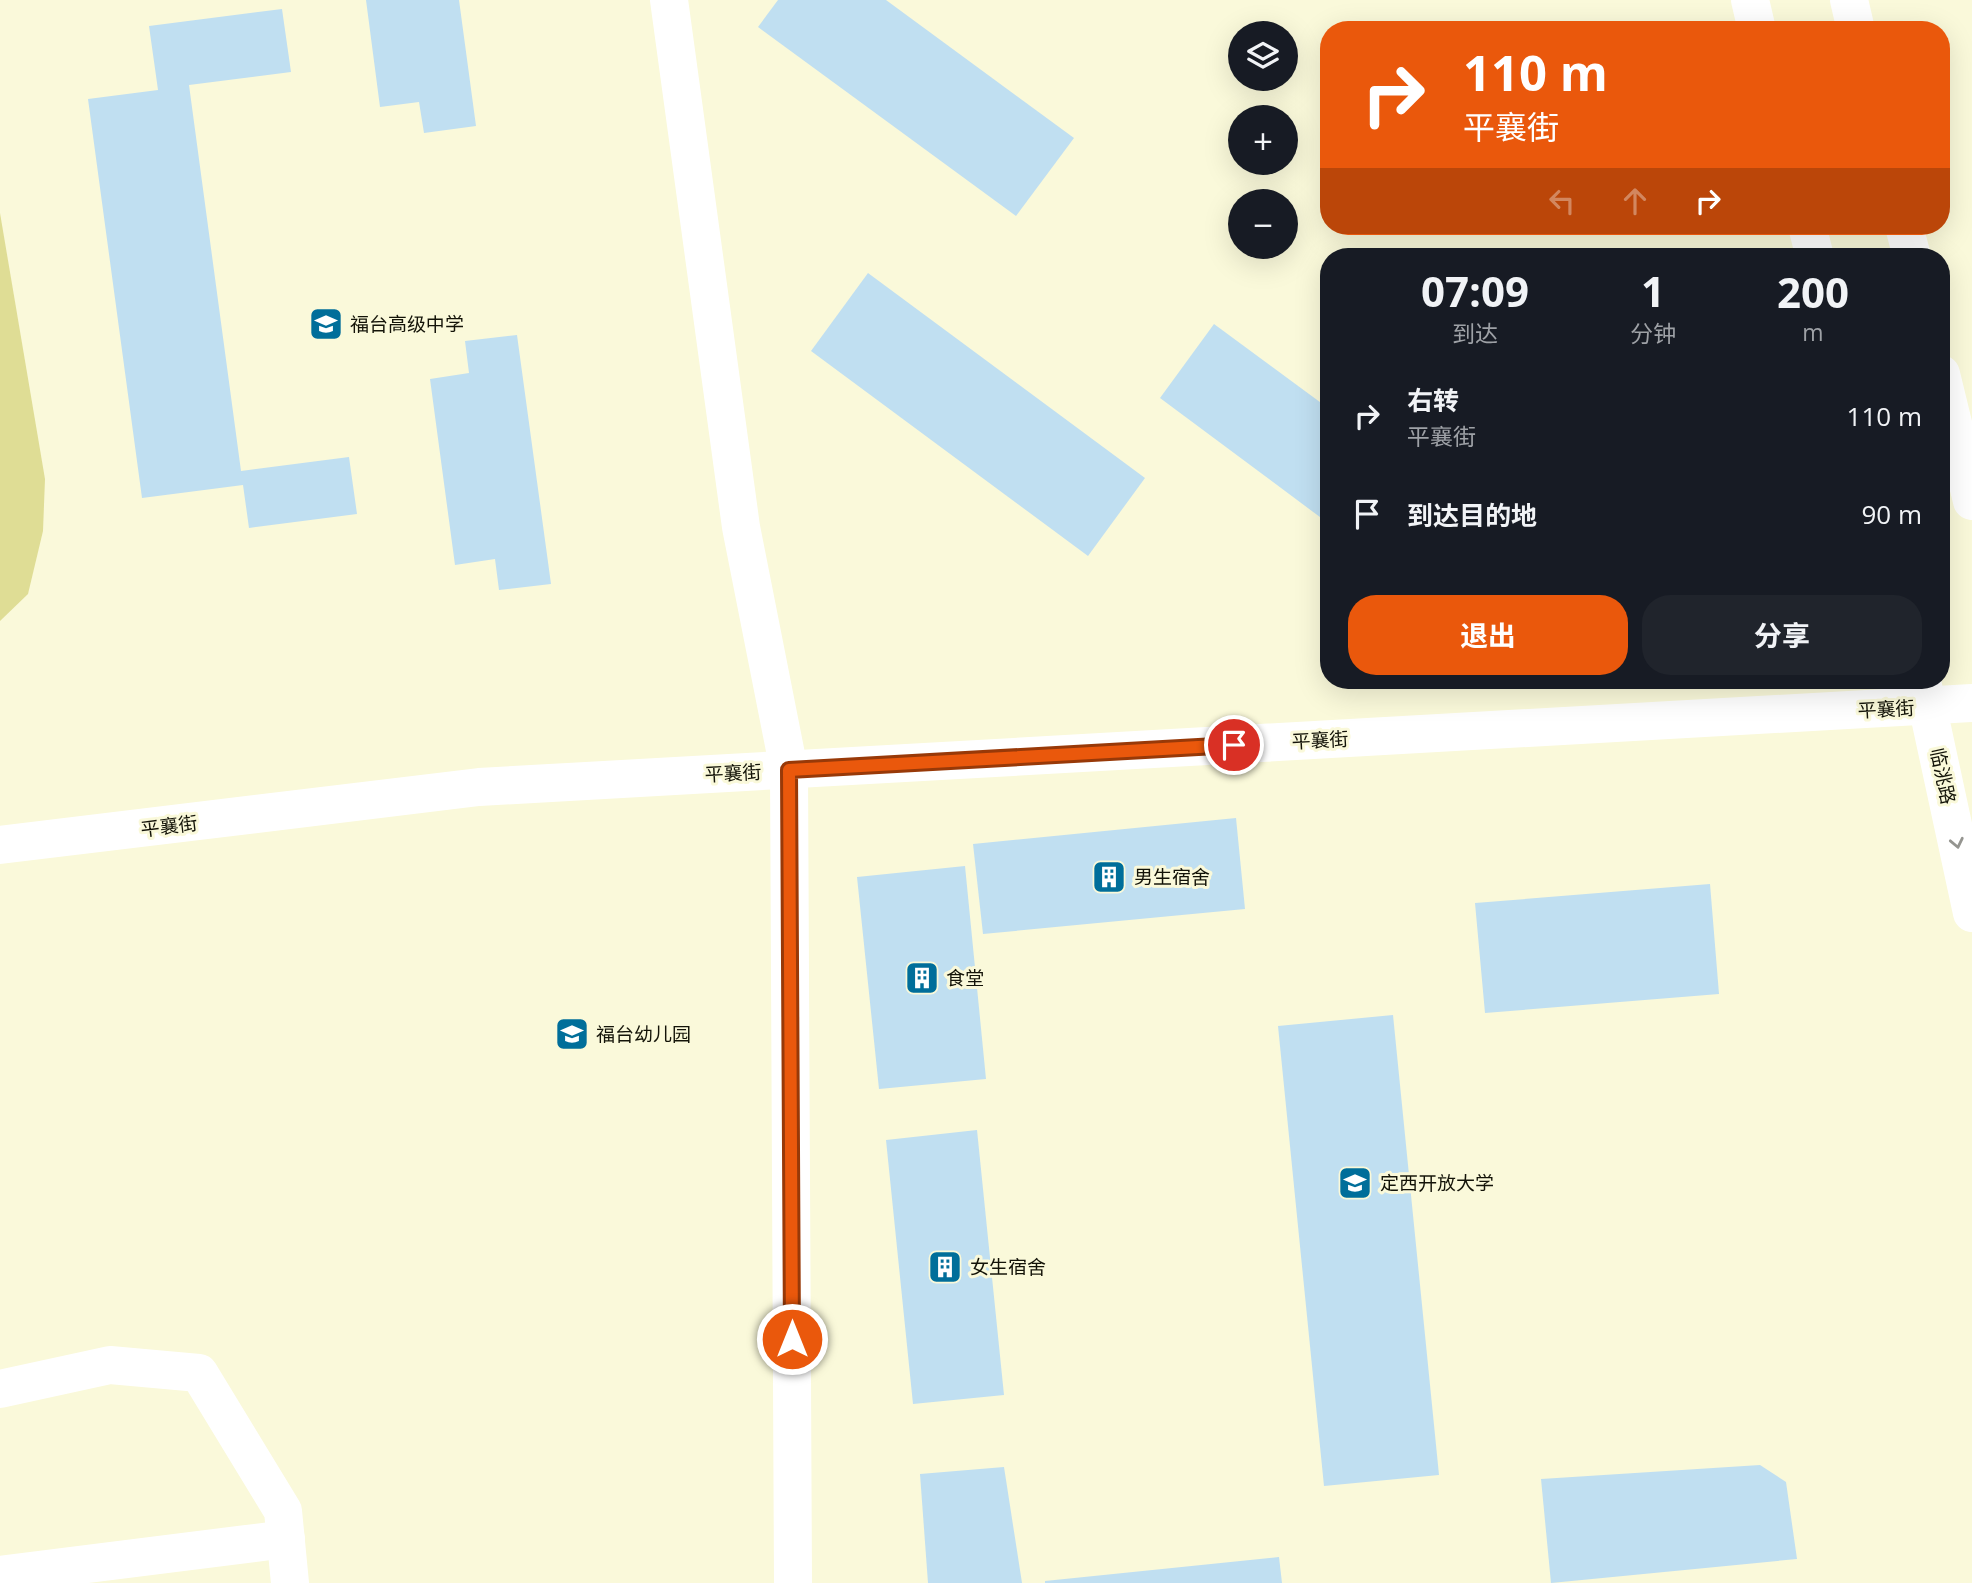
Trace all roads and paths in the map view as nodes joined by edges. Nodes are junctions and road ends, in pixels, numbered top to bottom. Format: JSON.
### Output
{"nodes":[{"id":1,"x":669,"y":0,"type":"edge"},
{"id":2,"x":1750,"y":0,"type":"edge"},
{"id":3,"x":1849,"y":0,"type":"edge"},
{"id":4,"x":1755,"y":21,"type":"edge"},
{"id":5,"x":1854,"y":21,"type":"edge"},
{"id":6,"x":1950,"y":411,"type":"edge"},
{"id":7,"x":1972,"y":501,"type":"edge"},
{"id":8,"x":1925,"y":694,"type":"edge"},
{"id":9,"x":1972,"y":703,"type":"edge"},
{"id":10,"x":789,"y":770,"type":"junction"},
{"id":11,"x":0,"y":845,"type":"edge"},
{"id":12,"x":1972,"y":913,"type":"edge"},
{"id":13,"x":0,"y":1389,"type":"edge"},
{"id":14,"x":286,"y":1539,"type":"junction"},
{"id":15,"x":0,"y":1575,"type":"edge"},
{"id":16,"x":290,"y":1583,"type":"edge"},
{"id":17,"x":793,"y":1583,"type":"edge"}],
"edges":[{"from":1,"to":10,"type":"street"},
{"from":2,"to":4,"type":"street"},
{"from":3,"to":5,"type":"street"},
{"from":6,"to":7,"type":"street"},
{"from":8,"to":9,"type":"street","name":"平襄街"},
{"from":8,"to":10,"type":"street","name":"平襄街"},
{"from":8,"to":12,"type":"street","name":"临洮路","one_way":true},
{"from":10,"to":11,"type":"street","name":"平襄街"},
{"from":10,"to":17,"type":"street"},
{"from":13,"to":14,"type":"street"},
{"from":14,"to":15,"type":"street"},
{"from":14,"to":16,"type":"street"}]}
